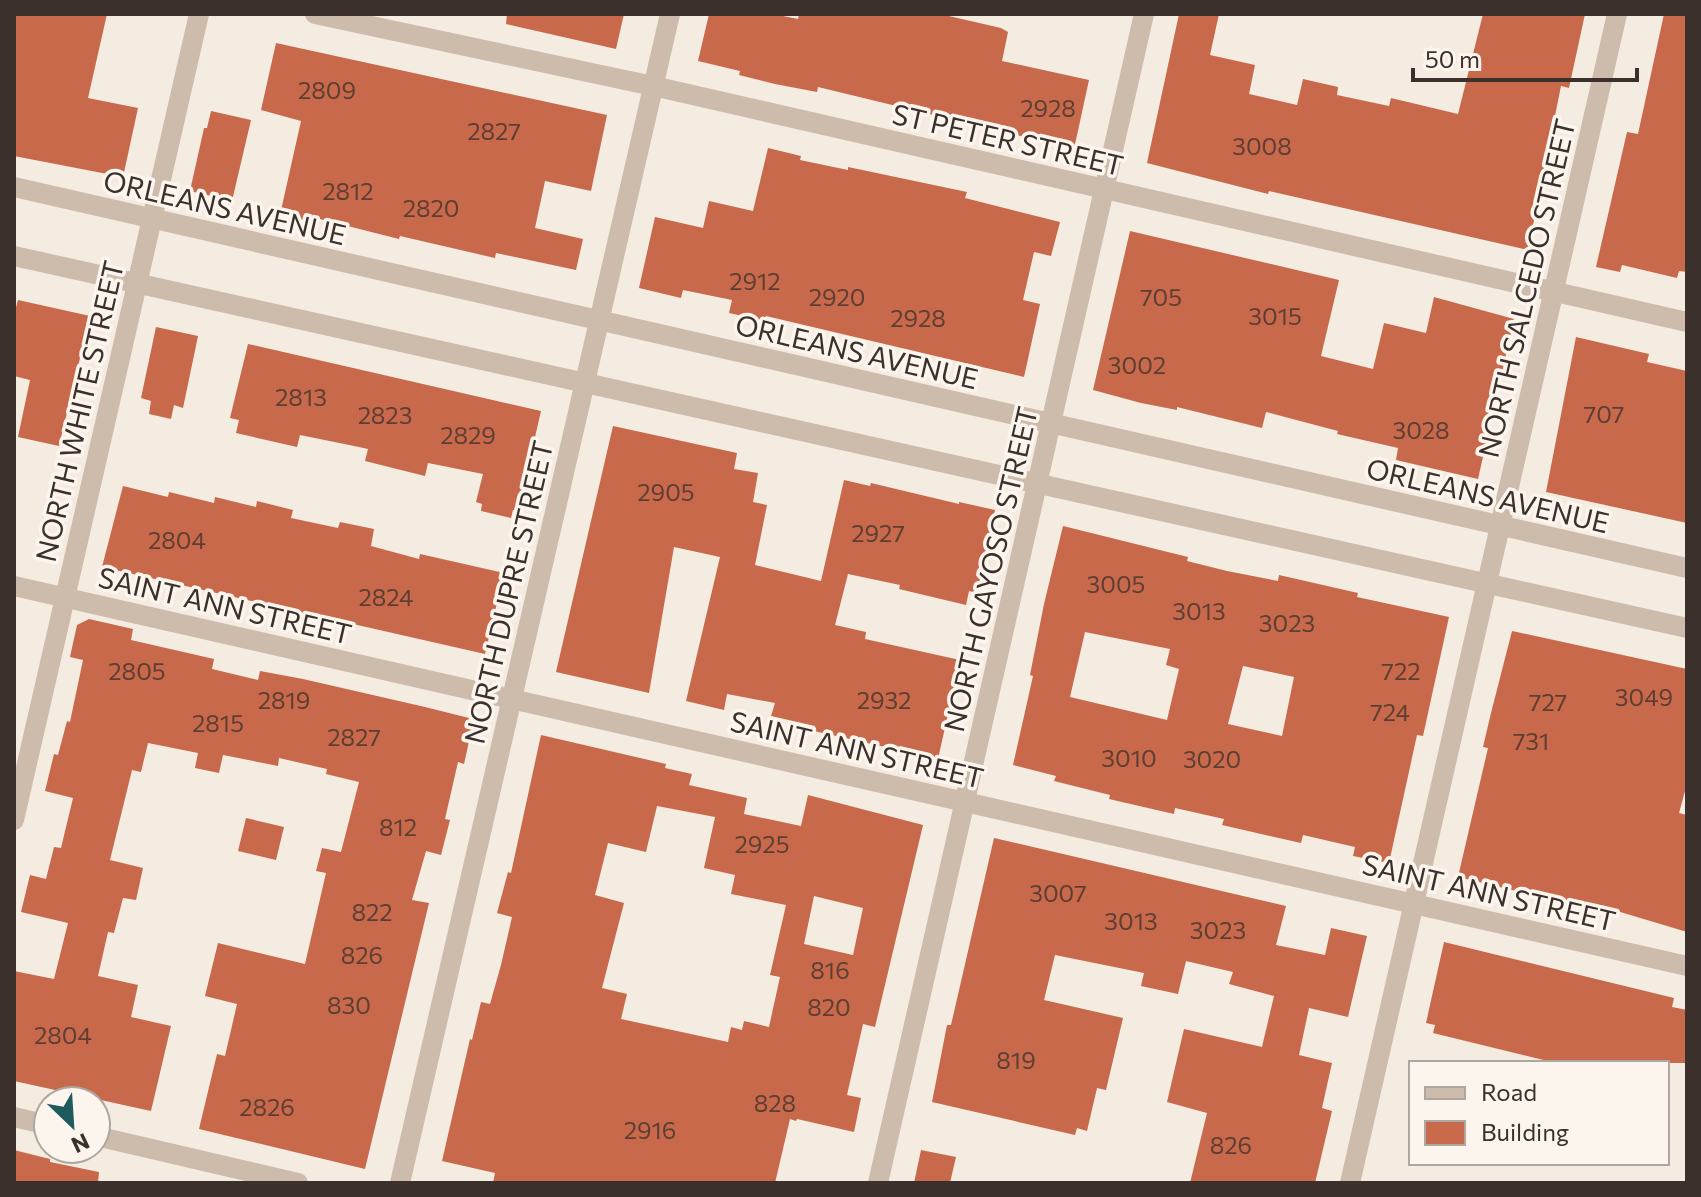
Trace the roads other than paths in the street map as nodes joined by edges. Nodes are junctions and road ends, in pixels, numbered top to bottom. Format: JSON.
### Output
{"nodes":[{"id":1,"x":199,"y":14,"type":"edge"},
{"id":2,"x":315,"y":14,"type":"edge"},
{"id":3,"x":670,"y":14,"type":"edge"},
{"id":4,"x":1144,"y":14,"type":"edge"},
{"id":5,"x":1617,"y":14,"type":"edge"},
{"id":6,"x":653,"y":86,"type":"junction"},
{"id":7,"x":14,"y":187,"type":"edge"},
{"id":8,"x":1105,"y":190,"type":"junction"},
{"id":9,"x":152,"y":219,"type":"junction"},
{"id":10,"x":14,"y":256,"type":"edge"},
{"id":11,"x":137,"y":283,"type":"junction"},
{"id":12,"x":1553,"y":292,"type":"junction"},
{"id":13,"x":599,"y":321,"type":"junction"},
{"id":14,"x":1687,"y":322,"type":"edge"},
{"id":15,"x":585,"y":383,"type":"junction"},
{"id":16,"x":1052,"y":424,"type":"junction"},
{"id":17,"x":1038,"y":484,"type":"junction"},
{"id":18,"x":1500,"y":526,"type":"junction"},
{"id":19,"x":1687,"y":568,"type":"edge"},
{"id":20,"x":1487,"y":583,"type":"junction"},
{"id":21,"x":14,"y":586,"type":"edge"},
{"id":22,"x":65,"y":598,"type":"junction"},
{"id":23,"x":1687,"y":628,"type":"edge"},
{"id":24,"x":512,"y":699,"type":"junction"},
{"id":25,"x":965,"y":802,"type":"junction"},
{"id":26,"x":14,"y":820,"type":"edge"},
{"id":27,"x":1414,"y":904,"type":"junction"},
{"id":28,"x":1687,"y":966,"type":"edge"},
{"id":29,"x":112,"y":1140,"type":"edge"},
{"id":30,"x":298,"y":1183,"type":"edge"},
{"id":31,"x":400,"y":1183,"type":"edge"},
{"id":32,"x":878,"y":1183,"type":"edge"},
{"id":33,"x":1350,"y":1183,"type":"edge"}],
"edges":[{"from":1,"to":9,"type":"street","name":"NORTH WHITE STREET"},
{"from":2,"to":6,"type":"street","name":"ST PETER STREET"},
{"from":3,"to":6,"type":"street","name":"NORTH DUPRE STREET"},
{"from":4,"to":8,"type":"street","name":"NORTH GAYOSO STREET"},
{"from":5,"to":12,"type":"street","name":"NORTH SALCEDO STREET"},
{"from":6,"to":8,"type":"street","name":"ST PETER STREET"},
{"from":6,"to":13,"type":"street","name":"NORTH DUPRE STREET"},
{"from":7,"to":9,"type":"street","name":"ORLEANS AVENUE"},
{"from":8,"to":12,"type":"street","name":"ST PETER STREET"},
{"from":8,"to":16,"type":"street","name":"NORTH GAYOSO STREET"},
{"from":9,"to":11,"type":"street","name":"NORTH WHITE STREET"},
{"from":9,"to":13,"type":"street","name":"ORLEANS AVENUE"},
{"from":10,"to":11,"type":"street"},
{"from":11,"to":15,"type":"street"},
{"from":11,"to":22,"type":"street","name":"NORTH WHITE STREET"},
{"from":12,"to":14,"type":"street","name":"ST PETER STREET"},
{"from":12,"to":18,"type":"street","name":"NORTH SALCEDO STREET"},
{"from":13,"to":15,"type":"street","name":"NORTH DUPRE STREET"},
{"from":13,"to":16,"type":"street","name":"ORLEANS AVENUE"},
{"from":15,"to":17,"type":"street"},
{"from":15,"to":24,"type":"street","name":"NORTH DUPRE STREET"},
{"from":16,"to":17,"type":"street","name":"NORTH GAYOSO STREET"},
{"from":16,"to":18,"type":"street","name":"ORLEANS AVENUE"},
{"from":17,"to":20,"type":"street"},
{"from":17,"to":25,"type":"street","name":"NORTH GAYOSO STREET"},
{"from":18,"to":19,"type":"street","name":"ORLEANS AVENUE"},
{"from":18,"to":20,"type":"street","name":"NORTH SALCEDO STREET"},
{"from":20,"to":23,"type":"street"},
{"from":20,"to":27,"type":"street","name":"NORTH SALCEDO STREET"},
{"from":21,"to":22,"type":"street","name":"SAINT ANN STREET"},
{"from":22,"to":24,"type":"street","name":"SAINT ANN STREET"},
{"from":22,"to":26,"type":"street","name":"NORTH WHITE STREET"},
{"from":24,"to":25,"type":"street","name":"SAINT ANN STREET"},
{"from":24,"to":31,"type":"street","name":"NORTH DUPRE STREET"},
{"from":25,"to":27,"type":"street","name":"SAINT ANN STREET"},
{"from":25,"to":32,"type":"street","name":"NORTH GAYOSO STREET"},
{"from":27,"to":28,"type":"street","name":"SAINT ANN STREET"},
{"from":27,"to":33,"type":"street","name":"NORTH SALCEDO STREET"},
{"from":29,"to":30,"type":"street"}]}
